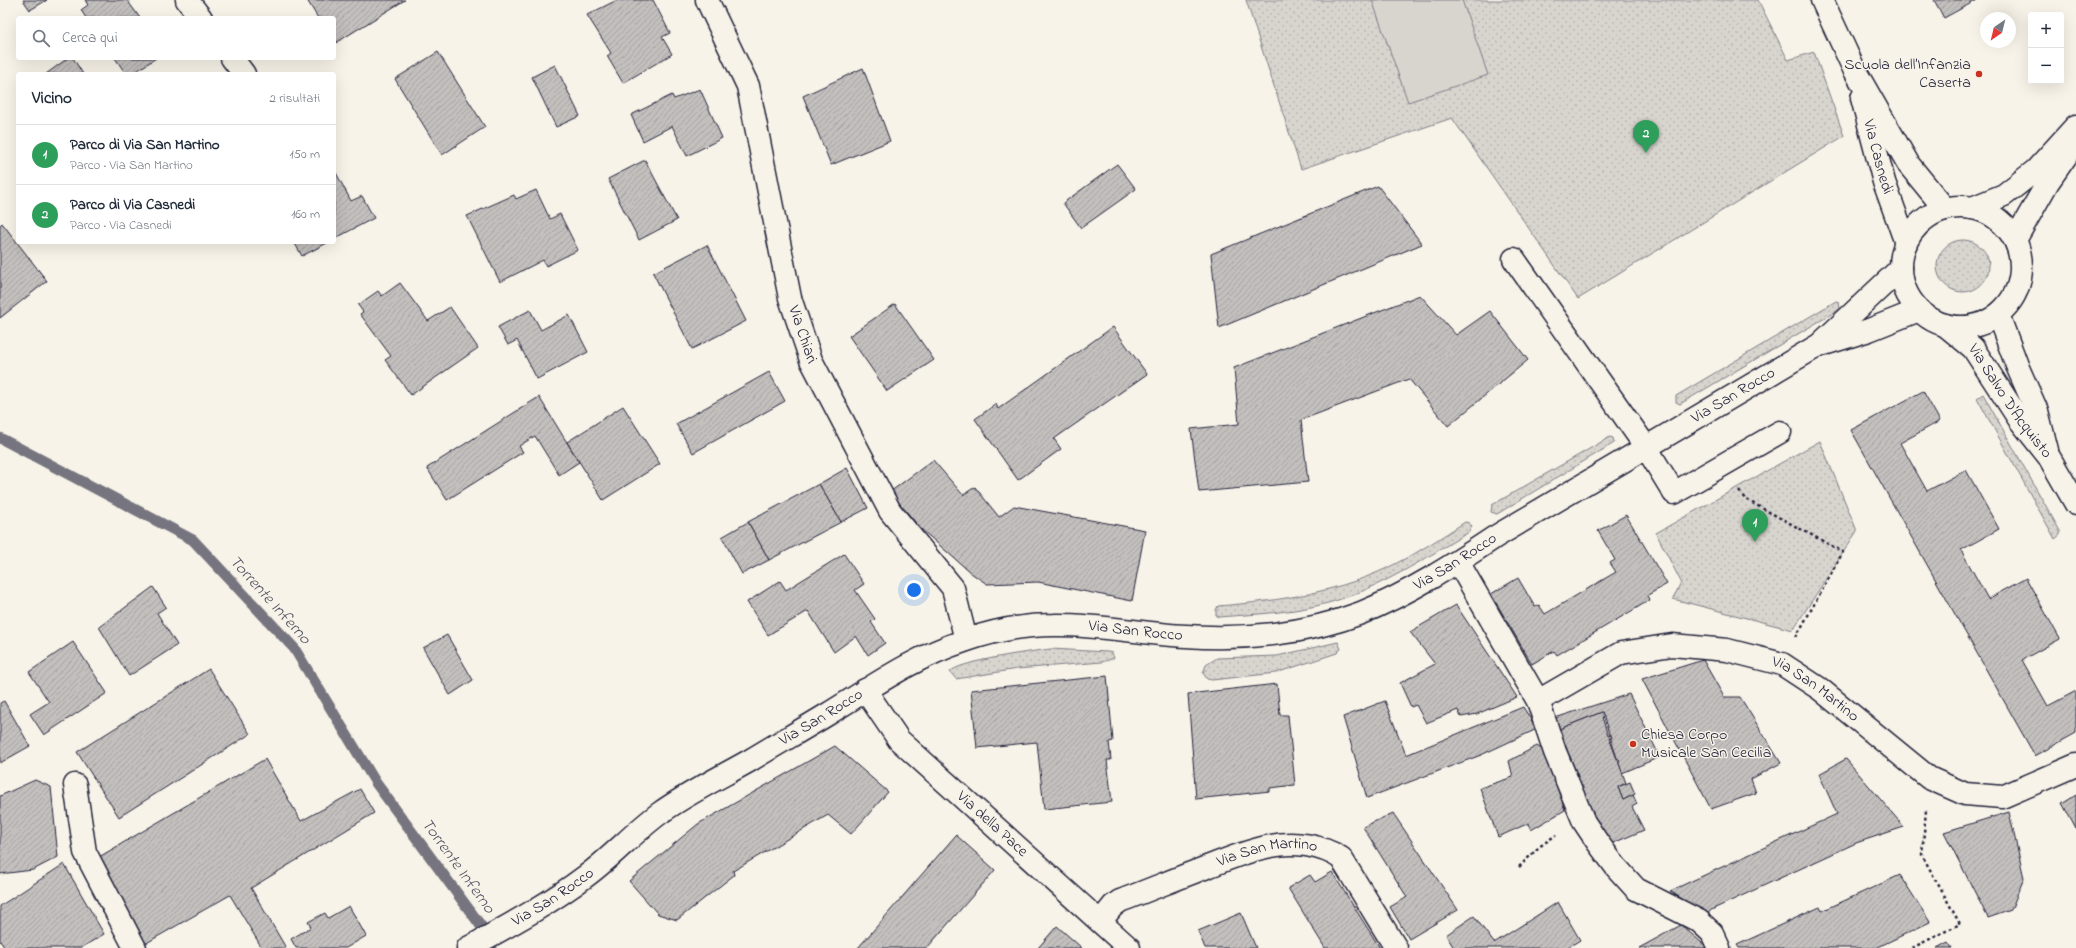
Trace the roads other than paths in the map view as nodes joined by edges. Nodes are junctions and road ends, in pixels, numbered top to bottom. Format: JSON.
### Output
{"nodes":[{"id":1,"x":187,"y":0,"type":"edge"},
{"id":2,"x":707,"y":0,"type":"edge"},
{"id":3,"x":1822,"y":0,"type":"edge"},
{"id":4,"x":199,"y":16,"type":"edge"},
{"id":5,"x":234,"y":60,"type":"edge"},
{"id":6,"x":1854,"y":69,"type":"junction"},
{"id":7,"x":242,"y":72,"type":"edge"},
{"id":8,"x":2076,"y":126,"type":"edge"},
{"id":9,"x":2076,"y":142,"type":"edge"},
{"id":10,"x":1972,"y":208,"type":"junction"},
{"id":11,"x":1945,"y":209,"type":"junction"},
{"id":12,"x":2015,"y":240,"type":"junction"},
{"id":13,"x":1906,"y":242,"type":"junction"},
{"id":14,"x":1514,"y":259,"type":"dead end"},
{"id":15,"x":1901,"y":268,"type":"junction"},
{"id":16,"x":1919,"y":310,"type":"junction"},
{"id":17,"x":1998,"y":315,"type":"junction"},
{"id":18,"x":1945,"y":325,"type":"junction"},
{"id":19,"x":1819,"y":345,"type":"junction"},
{"id":20,"x":1780,"y":432,"type":"dead end"},
{"id":21,"x":1646,"y":447,"type":"junction"},
{"id":22,"x":2049,"y":457,"type":"junction"},
{"id":23,"x":2076,"y":504,"type":"edge"},
{"id":24,"x":1458,"y":562,"type":"junction"},
{"id":25,"x":966,"y":640,"type":"junction"},
{"id":26,"x":865,"y":690,"type":"junction"},
{"id":27,"x":1538,"y":701,"type":"junction"},
{"id":28,"x":2076,"y":765,"type":"edge"},
{"id":29,"x":75,"y":784,"type":"dead end"},
{"id":30,"x":1101,"y":921,"type":"junction"},
{"id":31,"x":135,"y":948,"type":"edge"},
{"id":32,"x":468,"y":948,"type":"edge"},
{"id":33,"x":1129,"y":948,"type":"edge"},
{"id":34,"x":1396,"y":948,"type":"edge"},
{"id":35,"x":1719,"y":948,"type":"edge"}],
"edges":[{"from":1,"to":4,"type":"street"},
{"from":2,"to":25,"type":"street","name":"Via Chiari"},
{"from":3,"to":6,"type":"street","name":"Via Casnedi"},
{"from":5,"to":7,"type":"street"},
{"from":6,"to":11,"type":"street","name":"Via Casnedi"},
{"from":6,"to":13,"type":"street","name":"Via Casnedi"},
{"from":8,"to":10,"type":"street"},
{"from":9,"to":12,"type":"street"},
{"from":10,"to":11,"type":"street"},
{"from":10,"to":12,"type":"street"},
{"from":11,"to":13,"type":"street"},
{"from":12,"to":17,"type":"street"},
{"from":13,"to":15,"type":"street"},
{"from":14,"to":21,"type":"street"},
{"from":15,"to":16,"type":"street"},
{"from":15,"to":19,"type":"street","name":"Via San Rocco"},
{"from":16,"to":18,"type":"street"},
{"from":16,"to":19,"type":"street","name":"Via San Rocco"},
{"from":17,"to":18,"type":"street"},
{"from":17,"to":22,"type":"street","name":"Via Salvo D'Acquisto"},
{"from":18,"to":22,"type":"street","name":"Via Salvo D'Acquisto"},
{"from":19,"to":21,"type":"street","name":"Via San Rocco"},
{"from":20,"to":21,"type":"street"},
{"from":21,"to":24,"type":"street","name":"Via San Rocco"},
{"from":22,"to":23,"type":"street"},
{"from":24,"to":25,"type":"street","name":"Via San Rocco"},
{"from":24,"to":27,"type":"street"},
{"from":25,"to":26,"type":"street","name":"Via San Rocco"},
{"from":26,"to":30,"type":"street","name":"Via della Pace"},
{"from":26,"to":32,"type":"street","name":"Via San Rocco"},
{"from":27,"to":28,"type":"street","name":"Via San Martino"},
{"from":27,"to":35,"type":"street"},
{"from":29,"to":31,"type":"street"},
{"from":30,"to":33,"type":"street","name":"Via della Pace"},
{"from":30,"to":34,"type":"street","name":"Via San Martino"}]}
